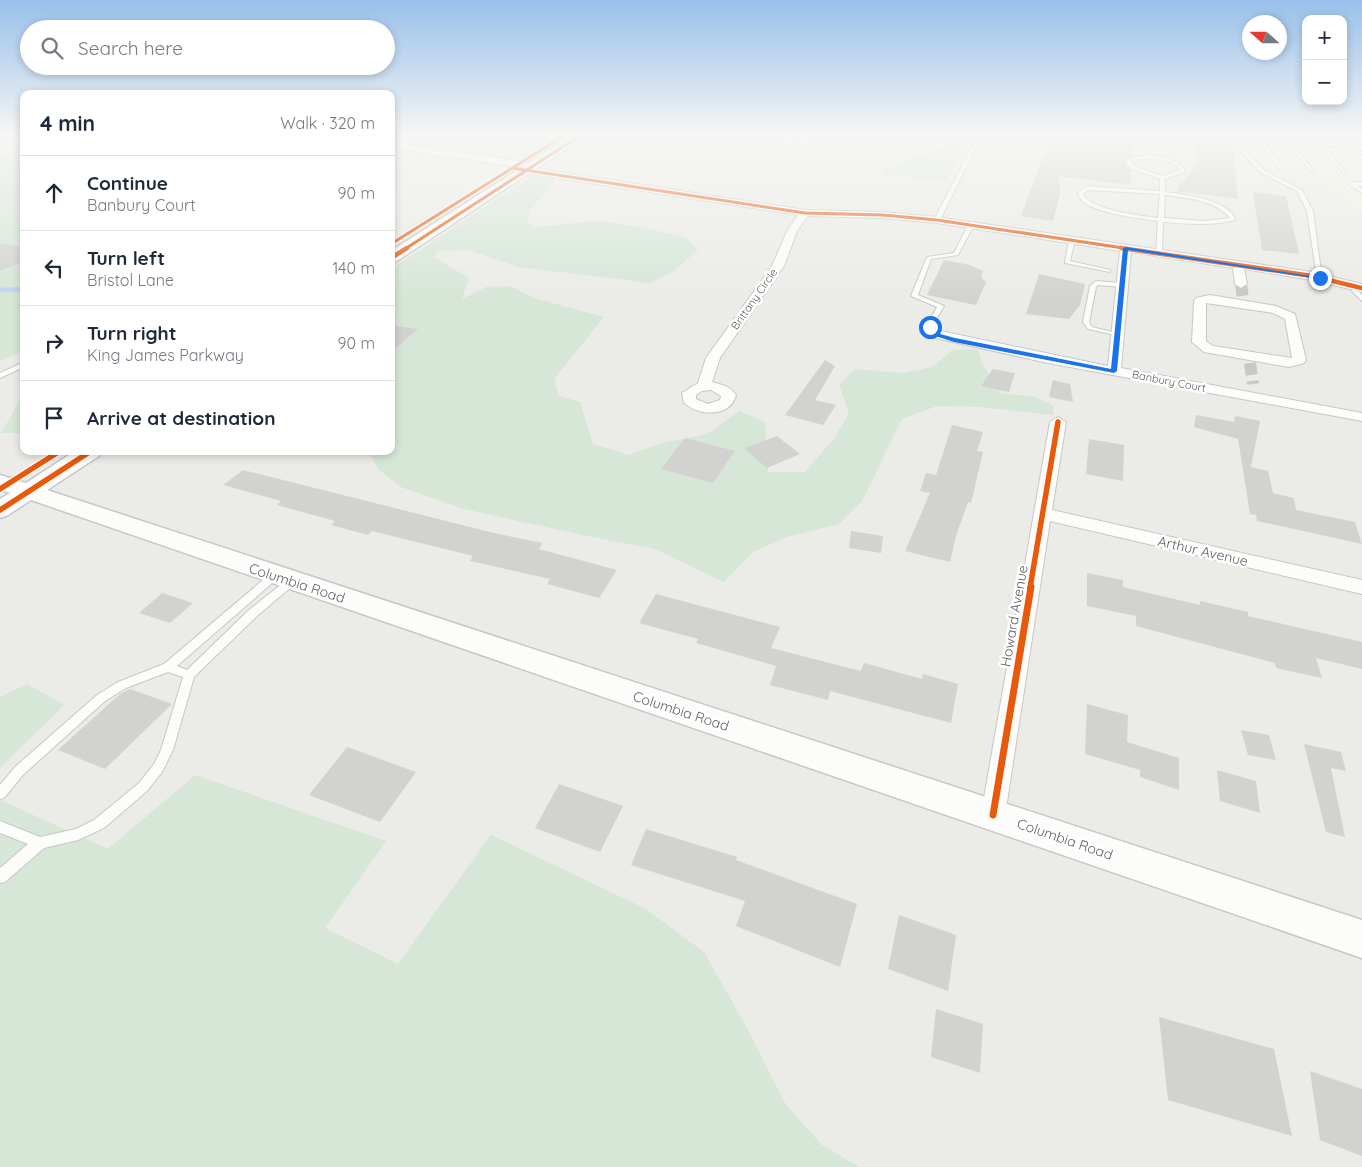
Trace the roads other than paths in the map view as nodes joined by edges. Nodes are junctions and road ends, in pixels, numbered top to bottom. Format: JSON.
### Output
{"nodes":[{"id":1,"x":484,"y":189,"type":"edge"},
{"id":2,"x":490,"y":189,"type":"edge"},
{"id":3,"x":661,"y":189,"type":"edge"},
{"id":4,"x":953,"y":189,"type":"edge"},
{"id":5,"x":1085,"y":189,"type":"edge"},
{"id":6,"x":1120,"y":189,"type":"edge"},
{"id":7,"x":1162,"y":189,"type":"edge"},
{"id":8,"x":1298,"y":189,"type":"edge"},
{"id":9,"x":1162,"y":194,"type":"junction"},
{"id":10,"x":805,"y":213,"type":"junction"},
{"id":11,"x":1161,"y":219,"type":"junction"},
{"id":12,"x":938,"y":220,"type":"junction"},
{"id":13,"x":971,"y":225,"type":"junction"},
{"id":14,"x":1072,"y":240,"type":"junction"},
{"id":15,"x":395,"y":242,"type":"edge"},
{"id":16,"x":1126,"y":248,"type":"junction"},
{"id":17,"x":1159,"y":253,"type":"junction"},
{"id":18,"x":395,"y":255,"type":"edge"},
{"id":19,"x":1238,"y":265,"type":"junction"},
{"id":20,"x":1108,"y":271,"type":"dead end"},
{"id":21,"x":1320,"y":278,"type":"junction"},
{"id":22,"x":1241,"y":284,"type":"tunnel mouth"},
{"id":23,"x":1122,"y":285,"type":"junction"},
{"id":24,"x":1359,"y":288,"type":"edge"},
{"id":25,"x":1362,"y":299,"type":"edge"},
{"id":26,"x":926,"y":332,"type":"joint"},
{"id":27,"x":1118,"y":335,"type":"junction"},
{"id":28,"x":1250,"y":360,"type":"joint"},
{"id":29,"x":20,"y":366,"type":"edge"},
{"id":30,"x":1114,"y":371,"type":"junction"},
{"id":31,"x":0,"y":376,"type":"edge"},
{"id":32,"x":704,"y":386,"type":"dead end"},
{"id":33,"x":1362,"y":417,"type":"edge"},
{"id":34,"x":1058,"y":422,"type":"dead end"},
{"id":35,"x":54,"y":455,"type":"edge"},
{"id":36,"x":82,"y":455,"type":"edge"},
{"id":37,"x":8,"y":487,"type":"edge"},
{"id":38,"x":0,"y":510,"type":"edge"},
{"id":39,"x":1044,"y":514,"type":"junction"},
{"id":40,"x":283,"y":579,"type":"junction"},
{"id":41,"x":1362,"y":587,"type":"edge"},
{"id":42,"x":168,"y":667,"type":"junction"},
{"id":43,"x":189,"y":675,"type":"junction"},
{"id":44,"x":0,"y":794,"type":"edge"},
{"id":45,"x":993,"y":815,"type":"junction"},
{"id":46,"x":0,"y":827,"type":"edge"},
{"id":47,"x":40,"y":844,"type":"junction"},
{"id":48,"x":0,"y":876,"type":"edge"},
{"id":49,"x":1362,"y":939,"type":"edge"}],
"edges":[{"from":1,"to":15,"type":"main road"},
{"from":2,"to":18,"type":"main road"},
{"from":3,"to":10,"type":"street"},
{"from":4,"to":12,"type":"lane"},
{"from":5,"to":11,"type":"lane"},
{"from":6,"to":9,"type":"lane"},
{"from":7,"to":9,"type":"lane"},
{"from":8,"to":21,"type":"lane"},
{"from":9,"to":11,"type":"lane"},
{"from":9,"to":11,"type":"lane"},
{"from":10,"to":12,"type":"street"},
{"from":10,"to":32,"type":"street","name":"Brittany Circle"},
{"from":11,"to":17,"type":"lane"},
{"from":12,"to":13,"type":"street"},
{"from":13,"to":14,"type":"street"},
{"from":13,"to":26,"type":"lane","name":"Banbury Court"},
{"from":14,"to":16,"type":"street"},
{"from":14,"to":20,"type":"lane"},
{"from":16,"to":17,"type":"street"},
{"from":16,"to":23,"type":"street"},
{"from":17,"to":19,"type":"street"},
{"from":19,"to":21,"type":"street"},
{"from":19,"to":22,"type":"street"},
{"from":21,"to":24,"type":"street"},
{"from":23,"to":27,"type":"street"},
{"from":23,"to":27,"type":"lane"},
{"from":24,"to":25,"type":"lane"},
{"from":26,"to":30,"type":"street","name":"Banbury Court"},
{"from":27,"to":30,"type":"street"},
{"from":28,"to":28,"type":"street"},
{"from":29,"to":31,"type":"lane"},
{"from":30,"to":33,"type":"street","name":"Banbury Court"},
{"from":34,"to":39,"type":"street","name":"Howard Avenue"},
{"from":35,"to":37,"type":"main road"},
{"from":36,"to":37,"type":"main road"},
{"from":37,"to":38,"type":"main road"},
{"from":37,"to":40,"type":"main road","name":"Columbia Road"},
{"from":39,"to":41,"type":"street","name":"Arthur Avenue"},
{"from":39,"to":45,"type":"street","name":"Howard Avenue"},
{"from":40,"to":42,"type":"lane"},
{"from":40,"to":43,"type":"lane"},
{"from":40,"to":45,"type":"main road","name":"Columbia Road"},
{"from":42,"to":43,"type":"lane"},
{"from":42,"to":44,"type":"lane"},
{"from":43,"to":47,"type":"lane"},
{"from":45,"to":49,"type":"main road","name":"Columbia Road"},
{"from":46,"to":47,"type":"lane"},
{"from":47,"to":48,"type":"lane"}]}
